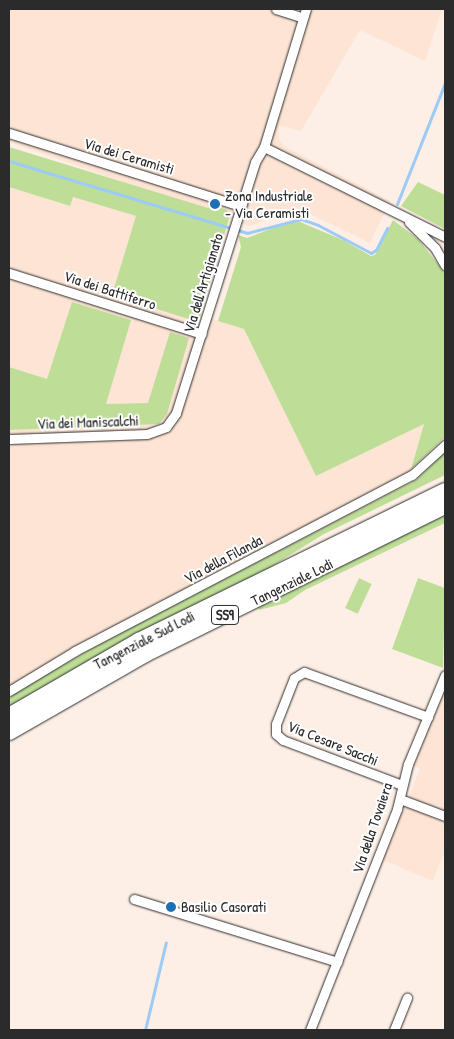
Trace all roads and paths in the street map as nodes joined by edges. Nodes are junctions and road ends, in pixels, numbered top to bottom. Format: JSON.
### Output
{"nodes":[{"id":1,"x":276,"y":9,"type":"edge"},
{"id":2,"x":305,"y":13,"type":"edge"},
{"id":3,"x":9,"y":133,"type":"edge"},
{"id":4,"x":264,"y":147,"type":"junction"},
{"id":5,"x":241,"y":206,"type":"junction"},
{"id":6,"x":393,"y":210,"type":"junction"},
{"id":7,"x":445,"y":237,"type":"edge"},
{"id":8,"x":445,"y":265,"type":"edge"},
{"id":9,"x":9,"y":273,"type":"edge"},
{"id":10,"x":202,"y":334,"type":"junction"},
{"id":11,"x":166,"y":427,"type":"joint"},
{"id":12,"x":9,"y":439,"type":"edge"},
{"id":13,"x":445,"y":445,"type":"edge"},
{"id":14,"x":445,"y":480,"type":"edge"},
{"id":15,"x":445,"y":491,"type":"edge"},
{"id":16,"x":445,"y":506,"type":"edge"},
{"id":17,"x":333,"y":546,"type":"junction"},
{"id":18,"x":445,"y":675,"type":"edge"},
{"id":19,"x":9,"y":691,"type":"edge"},
{"id":20,"x":9,"y":716,"type":"edge"},
{"id":21,"x":428,"y":716,"type":"junction"},
{"id":22,"x":9,"y":732,"type":"edge"},
{"id":23,"x":402,"y":785,"type":"junction"},
{"id":24,"x":400,"y":799,"type":"junction"},
{"id":25,"x":445,"y":816,"type":"edge"},
{"id":26,"x":134,"y":899,"type":"dead end"},
{"id":27,"x":337,"y":962,"type":"junction"},
{"id":28,"x":407,"y":998,"type":"dead end"},
{"id":29,"x":310,"y":1030,"type":"edge"},
{"id":30,"x":394,"y":1030,"type":"edge"}],
"edges":[{"from":1,"to":2,"type":"street"},
{"from":2,"to":4,"type":"street","name":"Via dell'Artigianato"},
{"from":3,"to":5,"type":"street","name":"Via dei Ceramisti"},
{"from":4,"to":5,"type":"street","name":"Via dell'Artigianato"},
{"from":4,"to":6,"type":"street"},
{"from":5,"to":10,"type":"street","name":"Via dell'Artigianato"},
{"from":6,"to":7,"type":"street"},
{"from":6,"to":8,"type":"street"},
{"from":9,"to":10,"type":"street","name":"Via dei Battiferro"},
{"from":10,"to":11,"type":"street","name":"Via dell'Artigianato"},
{"from":11,"to":12,"type":"street","name":"Via dei Maniscalchi"},
{"from":13,"to":19,"type":"street","name":"Via della Filanda"},
{"from":14,"to":17,"type":"highway"},
{"from":15,"to":17,"type":"highway","name":"Tangenziale Sud Lodi","number":"SS9"},
{"from":16,"to":22,"type":"highway","name":"Tangenziale Lodi","number":"SS9"},
{"from":17,"to":20,"type":"highway","name":"Tangenziale Sud Lodi","number":"SS9"},
{"from":18,"to":21,"type":"street","name":"Via della Tovaiera"},
{"from":21,"to":23,"type":"street","name":"Via della Tovaiera"},
{"from":21,"to":23,"type":"street","name":"Via Cesare Sacchi"},
{"from":23,"to":24,"type":"street","name":"Via della Tovaiera"},
{"from":24,"to":25,"type":"street"},
{"from":24,"to":27,"type":"street","name":"Via della Tovaiera"},
{"from":26,"to":27,"type":"street"},
{"from":27,"to":29,"type":"street","name":"Via della Tovaiera"},
{"from":28,"to":30,"type":"street"}]}
